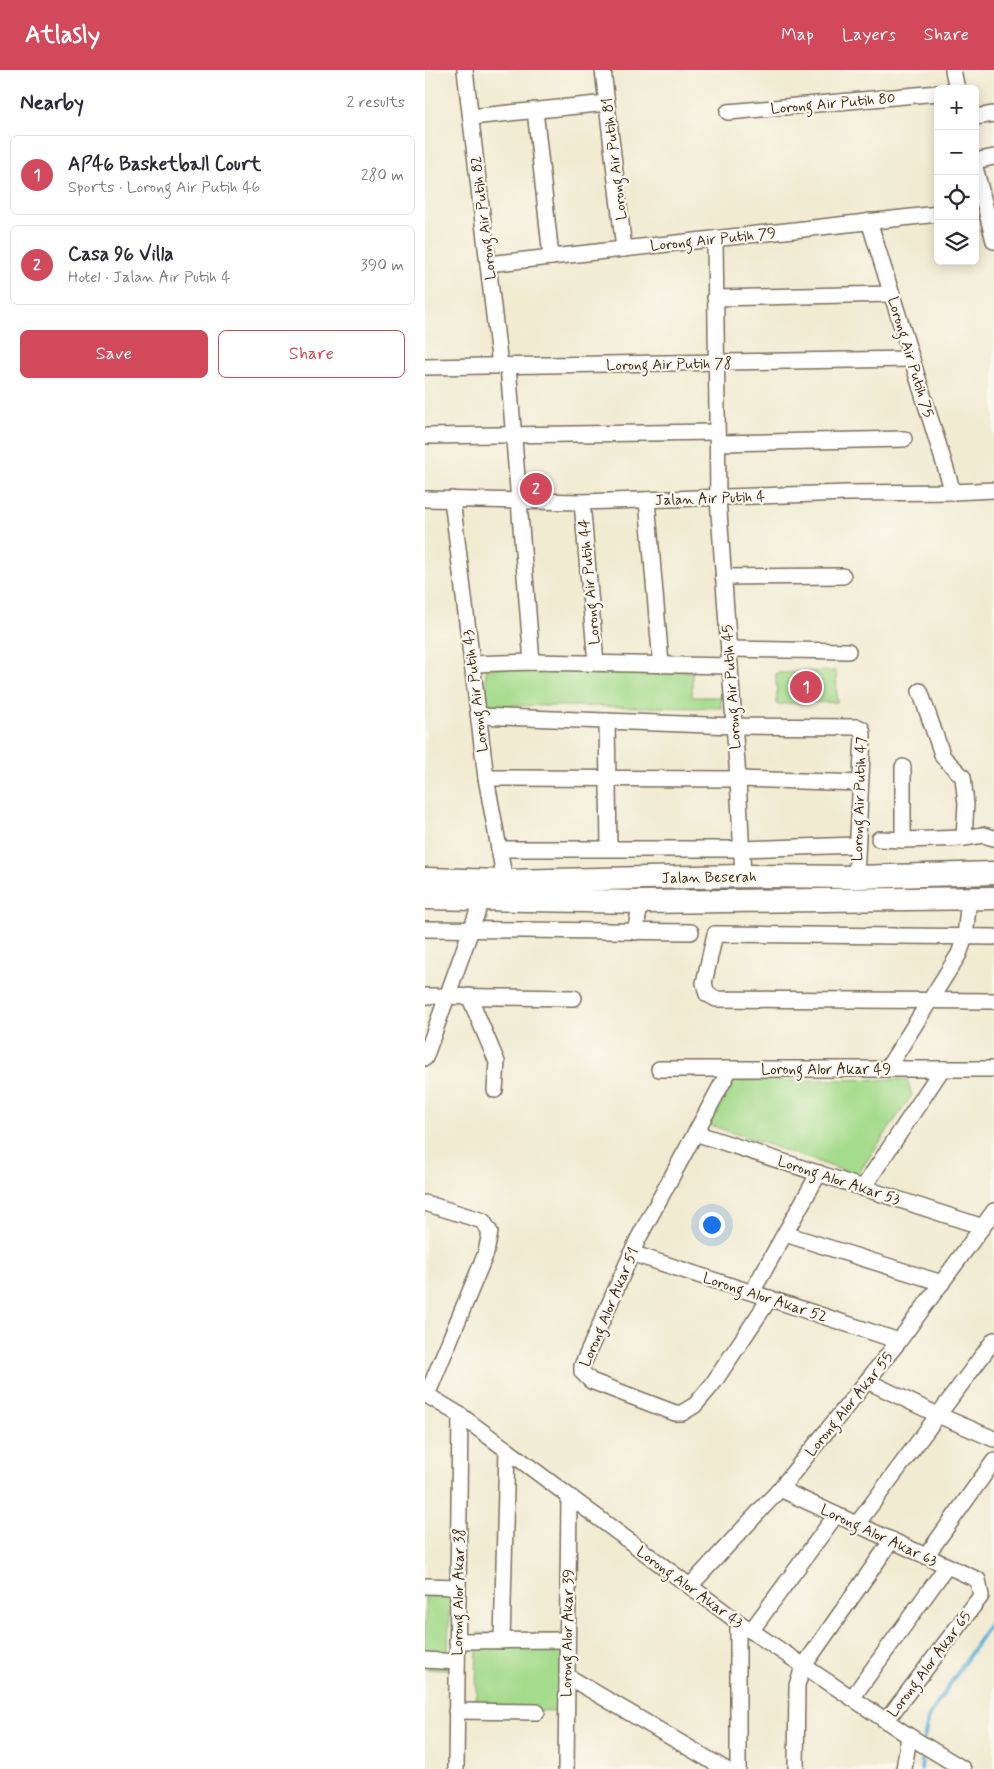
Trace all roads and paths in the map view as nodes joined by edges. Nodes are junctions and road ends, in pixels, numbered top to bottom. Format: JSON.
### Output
{"nodes":[{"id":1,"x":465,"y":70,"type":"edge"},
{"id":2,"x":603,"y":70,"type":"edge"},
{"id":3,"x":953,"y":70,"type":"edge"},
{"id":4,"x":956,"y":85,"type":"edge"},
{"id":5,"x":934,"y":93,"type":"edge"},
{"id":6,"x":607,"y":102,"type":"junction"},
{"id":7,"x":535,"y":110,"type":"junction"},
{"id":8,"x":728,"y":112,"type":"dead end"},
{"id":9,"x":994,"y":114,"type":"edge"},
{"id":10,"x":979,"y":116,"type":"edge"},
{"id":11,"x":471,"y":117,"type":"junction"},
{"id":12,"x":994,"y":158,"type":"edge"},
{"id":13,"x":979,"y":160,"type":"edge"},
{"id":14,"x":977,"y":175,"type":"edge"},
{"id":15,"x":934,"y":214,"type":"edge"},
{"id":16,"x":985,"y":215,"type":"edge"},
{"id":17,"x":869,"y":221,"type":"junction"},
{"id":18,"x":715,"y":239,"type":"junction"},
{"id":19,"x":994,"y":241,"type":"edge"},
{"id":20,"x":624,"y":249,"type":"junction"},
{"id":21,"x":551,"y":257,"type":"junction"},
{"id":22,"x":488,"y":264,"type":"junction"},
{"id":23,"x":892,"y":294,"type":"junction"},
{"id":24,"x":715,"y":298,"type":"junction"},
{"id":25,"x":912,"y":359,"type":"junction"},
{"id":26,"x":717,"y":364,"type":"junction"},
{"id":27,"x":504,"y":366,"type":"junction"},
{"id":28,"x":425,"y":367,"type":"edge"},
{"id":29,"x":513,"y":434,"type":"junction"},
{"id":30,"x":425,"y":436,"type":"edge"},
{"id":31,"x":717,"y":437,"type":"junction"},
{"id":32,"x":904,"y":439,"type":"dead end"},
{"id":33,"x":994,"y":490,"type":"edge"},
{"id":34,"x":953,"y":492,"type":"junction"},
{"id":35,"x":718,"y":498,"type":"junction"},
{"id":36,"x":425,"y":499,"type":"edge"},
{"id":37,"x":452,"y":499,"type":"junction"},
{"id":38,"x":647,"y":500,"type":"junction"},
{"id":39,"x":520,"y":502,"type":"junction"},
{"id":40,"x":582,"y":502,"type":"junction"},
{"id":41,"x":843,"y":576,"type":"dead end"},
{"id":42,"x":723,"y":577,"type":"junction"},
{"id":43,"x":729,"y":649,"type":"junction"},
{"id":44,"x":848,"y":651,"type":"dead end"},
{"id":45,"x":532,"y":662,"type":"junction"},
{"id":46,"x":596,"y":662,"type":"junction"},
{"id":47,"x":472,"y":664,"type":"junction"},
{"id":48,"x":661,"y":664,"type":"junction"},
{"id":49,"x":730,"y":666,"type":"junction"},
{"id":50,"x":920,"y":691,"type":"dead end"},
{"id":51,"x":479,"y":716,"type":"junction"},
{"id":52,"x":607,"y":721,"type":"junction"},
{"id":53,"x":734,"y":726,"type":"junction"},
{"id":54,"x":903,"y":767,"type":"dead end"},
{"id":55,"x":486,"y":778,"type":"junction"},
{"id":56,"x":609,"y":779,"type":"junction"},
{"id":57,"x":738,"y":779,"type":"junction"},
{"id":58,"x":860,"y":783,"type":"junction"},
{"id":59,"x":964,"y":838,"type":"junction"},
{"id":60,"x":994,"y":838,"type":"edge"},
{"id":61,"x":879,"y":839,"type":"dead end"},
{"id":62,"x":903,"y":840,"type":"junction"},
{"id":63,"x":857,"y":845,"type":"junction"},
{"id":64,"x":609,"y":848,"type":"junction"},
{"id":65,"x":499,"y":849,"type":"junction"},
{"id":66,"x":741,"y":849,"type":"junction"},
{"id":67,"x":994,"y":873,"type":"edge"},
{"id":68,"x":743,"y":876,"type":"junction"},
{"id":69,"x":856,"y":877,"type":"junction"},
{"id":70,"x":425,"y":878,"type":"edge"},
{"id":71,"x":505,"y":881,"type":"junction"},
{"id":72,"x":425,"y":898,"type":"edge"},
{"id":73,"x":969,"y":898,"type":"junction"},
{"id":74,"x":994,"y":898,"type":"edge"},
{"id":75,"x":482,"y":899,"type":"junction"},
{"id":76,"x":641,"y":902,"type":"junction"},
{"id":77,"x":425,"y":929,"type":"edge"},
{"id":78,"x":473,"y":930,"type":"junction"},
{"id":79,"x":635,"y":932,"type":"junction"},
{"id":80,"x":691,"y":932,"type":"dead end"},
{"id":81,"x":965,"y":937,"type":"junction"},
{"id":82,"x":994,"y":937,"type":"edge"},
{"id":83,"x":425,"y":996,"type":"edge"},
{"id":84,"x":447,"y":996,"type":"junction"},
{"id":85,"x":469,"y":996,"type":"junction"},
{"id":86,"x":574,"y":998,"type":"dead end"},
{"id":87,"x":929,"y":1000,"type":"junction"},
{"id":88,"x":994,"y":1001,"type":"edge"},
{"id":89,"x":425,"y":1058,"type":"edge"},
{"id":90,"x":659,"y":1069,"type":"dead end"},
{"id":91,"x":730,"y":1069,"type":"junction"},
{"id":92,"x":887,"y":1069,"type":"junction"},
{"id":93,"x":942,"y":1069,"type":"junction"},
{"id":94,"x":994,"y":1069,"type":"edge"},
{"id":95,"x":495,"y":1090,"type":"dead end"},
{"id":96,"x":695,"y":1133,"type":"junction"},
{"id":97,"x":819,"y":1173,"type":"junction"},
{"id":98,"x":863,"y":1188,"type":"junction"},
{"id":99,"x":425,"y":1203,"type":"edge"},
{"id":100,"x":990,"y":1220,"type":"edge"},
{"id":101,"x":785,"y":1234,"type":"junction"},
{"id":102,"x":631,"y":1253,"type":"junction"},
{"id":103,"x":942,"y":1283,"type":"junction"},
{"id":104,"x":752,"y":1292,"type":"junction"},
{"id":105,"x":770,"y":1298,"type":"junction"},
{"id":106,"x":994,"y":1340,"type":"edge"},
{"id":107,"x":899,"y":1341,"type":"junction"},
{"id":108,"x":867,"y":1381,"type":"junction"},
{"id":109,"x":426,"y":1395,"type":"edge"},
{"id":110,"x":460,"y":1415,"type":"junction"},
{"id":111,"x":938,"y":1415,"type":"junction"},
{"id":112,"x":994,"y":1439,"type":"edge"},
{"id":113,"x":507,"y":1450,"type":"junction"},
{"id":114,"x":994,"y":1461,"type":"edge"},
{"id":115,"x":781,"y":1489,"type":"junction"},
{"id":116,"x":569,"y":1498,"type":"junction"},
{"id":117,"x":836,"y":1515,"type":"junction"},
{"id":118,"x":857,"y":1524,"type":"junction"},
{"id":119,"x":892,"y":1540,"type":"junction"},
{"id":120,"x":927,"y":1556,"type":"junction"},
{"id":121,"x":947,"y":1566,"type":"junction"},
{"id":122,"x":978,"y":1580,"type":"joint"},
{"id":123,"x":425,"y":1586,"type":"edge"},
{"id":124,"x":689,"y":1586,"type":"junction"},
{"id":125,"x":458,"y":1587,"type":"junction"},
{"id":126,"x":737,"y":1622,"type":"junction"},
{"id":127,"x":751,"y":1632,"type":"junction"},
{"id":128,"x":567,"y":1640,"type":"junction"},
{"id":129,"x":457,"y":1641,"type":"junction"},
{"id":130,"x":502,"y":1641,"type":"junction"},
{"id":131,"x":425,"y":1660,"type":"edge"},
{"id":132,"x":457,"y":1662,"type":"junction"},
{"id":133,"x":803,"y":1667,"type":"junction"},
{"id":134,"x":567,"y":1676,"type":"junction"},
{"id":135,"x":852,"y":1698,"type":"junction"},
{"id":136,"x":457,"y":1711,"type":"junction"},
{"id":137,"x":537,"y":1712,"type":"dead end"},
{"id":138,"x":887,"y":1721,"type":"junction"},
{"id":139,"x":909,"y":1736,"type":"junction"},
{"id":140,"x":456,"y":1769,"type":"edge"},
{"id":141,"x":566,"y":1769,"type":"edge"},
{"id":142,"x":725,"y":1769,"type":"edge"},
{"id":143,"x":738,"y":1769,"type":"edge"},
{"id":144,"x":796,"y":1769,"type":"edge"},
{"id":145,"x":904,"y":1769,"type":"edge"},
{"id":146,"x":963,"y":1769,"type":"edge"}],
"edges":[{"from":1,"to":11,"type":"street","name":"Lorong Air Putih 82"},
{"from":2,"to":6,"type":"street","name":"Lorong Air Putih 81"},
{"from":3,"to":4,"type":"street"},
{"from":5,"to":8,"type":"street","name":"Lorong Air Putih 80"},
{"from":6,"to":7,"type":"street"},
{"from":6,"to":20,"type":"street","name":"Lorong Air Putih 81"},
{"from":7,"to":11,"type":"street"},
{"from":7,"to":21,"type":"street"},
{"from":9,"to":10,"type":"street"},
{"from":11,"to":22,"type":"street","name":"Lorong Air Putih 82"},
{"from":12,"to":13,"type":"street"},
{"from":14,"to":16,"type":"street"},
{"from":15,"to":17,"type":"street","name":"Lorong Air Putih 79"},
{"from":16,"to":19,"type":"street"},
{"from":17,"to":18,"type":"street","name":"Lorong Air Putih 79"},
{"from":17,"to":23,"type":"street","name":"Lorong Air Putih 75"},
{"from":18,"to":20,"type":"street","name":"Lorong Air Putih 79"},
{"from":18,"to":24,"type":"street","name":"Lorong Air Putih 45"},
{"from":20,"to":21,"type":"street","name":"Lorong Air Putih 79"},
{"from":21,"to":22,"type":"street","name":"Lorong Air Putih 79"},
{"from":22,"to":27,"type":"street","name":"Lorong Air Putih 82"},
{"from":23,"to":24,"type":"street"},
{"from":23,"to":25,"type":"street","name":"Lorong Air Putih 75"},
{"from":24,"to":26,"type":"street","name":"Lorong Air Putih 45"},
{"from":25,"to":26,"type":"street","name":"Lorong Air Putih 78"},
{"from":25,"to":34,"type":"street","name":"Lorong Air Putih 75"},
{"from":26,"to":27,"type":"street","name":"Lorong Air Putih 78"},
{"from":26,"to":31,"type":"street","name":"Lorong Air Putih 45"},
{"from":27,"to":28,"type":"street","name":"Lorong Air Putih 78"},
{"from":27,"to":29,"type":"street","name":"Lorong Air Putih 82"},
{"from":29,"to":30,"type":"street"},
{"from":29,"to":31,"type":"street"},
{"from":29,"to":39,"type":"street","name":"Lorong Air Putih 82"},
{"from":31,"to":32,"type":"street"},
{"from":31,"to":35,"type":"street","name":"Lorong Air Putih 45"},
{"from":33,"to":34,"type":"street","name":"Jalan Air Putih 4"},
{"from":34,"to":35,"type":"street","name":"Jalan Air Putih 4"},
{"from":35,"to":38,"type":"street","name":"Jalan Air Putih 4"},
{"from":35,"to":42,"type":"street","name":"Lorong Air Putih 45"},
{"from":36,"to":37,"type":"street","name":"Jalan Air Putih 4"},
{"from":37,"to":39,"type":"street","name":"Jalan Air Putih 4"},
{"from":37,"to":47,"type":"street","name":"Lorong Air Putih 43"},
{"from":38,"to":40,"type":"street","name":"Jalan Air Putih 4"},
{"from":38,"to":48,"type":"street"},
{"from":39,"to":40,"type":"street","name":"Jalan Air Putih 4"},
{"from":39,"to":45,"type":"street","name":"Lorong Air Putih 82"},
{"from":40,"to":46,"type":"street","name":"Lorong Air Putih 44"},
{"from":41,"to":42,"type":"street"},
{"from":42,"to":43,"type":"street","name":"Lorong Air Putih 45"},
{"from":43,"to":44,"type":"street"},
{"from":43,"to":49,"type":"street","name":"Lorong Air Putih 45"},
{"from":45,"to":46,"type":"street"},
{"from":45,"to":47,"type":"street"},
{"from":46,"to":48,"type":"street"},
{"from":47,"to":51,"type":"street","name":"Lorong Air Putih 43"},
{"from":48,"to":49,"type":"street"},
{"from":49,"to":53,"type":"street","name":"Lorong Air Putih 45"},
{"from":50,"to":59,"type":"street"},
{"from":51,"to":52,"type":"street"},
{"from":51,"to":55,"type":"street","name":"Lorong Air Putih 43"},
{"from":52,"to":53,"type":"street"},
{"from":52,"to":56,"type":"street"},
{"from":53,"to":57,"type":"street","name":"Lorong Air Putih 45"},
{"from":53,"to":58,"type":"street","name":"Lorong Air Putih 47"},
{"from":54,"to":62,"type":"street"},
{"from":55,"to":56,"type":"street"},
{"from":55,"to":65,"type":"street","name":"Lorong Air Putih 43"},
{"from":56,"to":57,"type":"street"},
{"from":56,"to":64,"type":"street"},
{"from":57,"to":58,"type":"street"},
{"from":57,"to":66,"type":"street","name":"Lorong Air Putih 45"},
{"from":58,"to":63,"type":"street","name":"Lorong Air Putih 47"},
{"from":59,"to":60,"type":"street"},
{"from":59,"to":62,"type":"street"},
{"from":61,"to":62,"type":"street"},
{"from":63,"to":66,"type":"street"},
{"from":63,"to":69,"type":"street","name":"Lorong Air Putih 47"},
{"from":64,"to":65,"type":"street"},
{"from":64,"to":66,"type":"street"},
{"from":65,"to":71,"type":"street","name":"Lorong Air Putih 43"},
{"from":66,"to":68,"type":"street","name":"Lorong Air Putih 45"},
{"from":67,"to":69,"type":"highway","name":"Jalan Beserah"},
{"from":68,"to":69,"type":"highway","name":"Jalan Beserah"},
{"from":68,"to":71,"type":"highway","name":"Jalan Beserah"},
{"from":70,"to":71,"type":"highway","name":"Jalan Beserah"},
{"from":72,"to":75,"type":"highway","name":"Jalan Beserah"},
{"from":73,"to":74,"type":"highway","name":"Jalan Beserah"},
{"from":73,"to":76,"type":"highway","name":"Jalan Beserah"},
{"from":73,"to":81,"type":"street"},
{"from":75,"to":76,"type":"highway","name":"Jalan Beserah"},
{"from":75,"to":78,"type":"street"},
{"from":76,"to":79,"type":"street"},
{"from":77,"to":78,"type":"street"},
{"from":78,"to":79,"type":"street"},
{"from":78,"to":84,"type":"street"},
{"from":79,"to":80,"type":"street"},
{"from":81,"to":82,"type":"street"},
{"from":81,"to":87,"type":"street"},
{"from":81,"to":87,"type":"street"},
{"from":83,"to":84,"type":"street"},
{"from":84,"to":85,"type":"street"},
{"from":84,"to":89,"type":"street"},
{"from":85,"to":86,"type":"street"},
{"from":85,"to":95,"type":"street"},
{"from":87,"to":88,"type":"street"},
{"from":87,"to":92,"type":"street"},
{"from":90,"to":91,"type":"street","name":"Lorong Alor Akar 49"},
{"from":91,"to":92,"type":"street","name":"Lorong Alor Akar 49"},
{"from":91,"to":96,"type":"street","name":"Lorong Alor Akar 51"},
{"from":92,"to":93,"type":"street","name":"Lorong Alor Akar 49"},
{"from":93,"to":94,"type":"street","name":"Lorong Alor Akar 49"},
{"from":93,"to":98,"type":"street"},
{"from":96,"to":97,"type":"street","name":"Lorong Alor Akar 53"},
{"from":96,"to":102,"type":"street","name":"Lorong Alor Akar 51"},
{"from":97,"to":98,"type":"street","name":"Lorong Alor Akar 53"},
{"from":97,"to":101,"type":"street"},
{"from":98,"to":100,"type":"street","name":"Lorong Alor Akar 53"},
{"from":99,"to":109,"type":"street"},
{"from":100,"to":103,"type":"street","name":"Lorong Alor Akar 55"},
{"from":101,"to":103,"type":"street"},
{"from":101,"to":104,"type":"street"},
{"from":102,"to":104,"type":"street","name":"Lorong Alor Akar 52"},
{"from":102,"to":105,"type":"street","name":"Lorong Alor Akar 51"},
{"from":103,"to":107,"type":"street","name":"Lorong Alor Akar 55"},
{"from":104,"to":105,"type":"street","name":"Lorong Alor Akar 52"},
{"from":105,"to":107,"type":"street","name":"Lorong Alor Akar 52"},
{"from":106,"to":111,"type":"street"},
{"from":107,"to":108,"type":"street","name":"Lorong Alor Akar 55"},
{"from":108,"to":111,"type":"street"},
{"from":108,"to":115,"type":"street","name":"Lorong Alor Akar 55"},
{"from":109,"to":110,"type":"street","name":"Lorong Alor Akar 43"},
{"from":110,"to":113,"type":"street","name":"Lorong Alor Akar 43"},
{"from":110,"to":125,"type":"street","name":"Lorong Alor Akar 38"},
{"from":111,"to":112,"type":"street"},
{"from":111,"to":118,"type":"street"},
{"from":113,"to":116,"type":"street","name":"Lorong Alor Akar 43"},
{"from":113,"to":130,"type":"street"},
{"from":114,"to":120,"type":"street"},
{"from":115,"to":117,"type":"street","name":"Lorong Alor Akar 63"},
{"from":115,"to":124,"type":"street","name":"Lorong Alor Akar 55"},
{"from":116,"to":124,"type":"street","name":"Lorong Alor Akar 43"},
{"from":116,"to":128,"type":"street","name":"Lorong Alor Akar 39"},
{"from":117,"to":118,"type":"street","name":"Lorong Alor Akar 63"},
{"from":117,"to":127,"type":"street"},
{"from":118,"to":119,"type":"street","name":"Lorong Alor Akar 63"},
{"from":119,"to":120,"type":"street","name":"Lorong Alor Akar 63"},
{"from":119,"to":133,"type":"street"},
{"from":120,"to":121,"type":"street","name":"Lorong Alor Akar 63"},
{"from":121,"to":122,"type":"street","name":"Lorong Alor Akar 63"},
{"from":121,"to":135,"type":"street"},
{"from":122,"to":138,"type":"street","name":"Lorong Alor Akar 65"},
{"from":123,"to":125,"type":"street"},
{"from":124,"to":126,"type":"street","name":"Lorong Alor Akar 43"},
{"from":125,"to":129,"type":"street","name":"Lorong Alor Akar 38"},
{"from":126,"to":127,"type":"street","name":"Lorong Alor Akar 43"},
{"from":126,"to":143,"type":"street"},
{"from":127,"to":133,"type":"street","name":"Lorong Alor Akar 43"},
{"from":128,"to":130,"type":"street"},
{"from":128,"to":134,"type":"street","name":"Lorong Alor Akar 39"},
{"from":129,"to":130,"type":"street"},
{"from":129,"to":132,"type":"street","name":"Lorong Alor Akar 38"},
{"from":131,"to":132,"type":"street"},
{"from":132,"to":136,"type":"street","name":"Lorong Alor Akar 38"},
{"from":133,"to":135,"type":"street","name":"Lorong Alor Akar 43"},
{"from":133,"to":144,"type":"street"},
{"from":134,"to":141,"type":"street","name":"Lorong Alor Akar 39"},
{"from":134,"to":142,"type":"street"},
{"from":135,"to":138,"type":"street","name":"Lorong Alor Akar 43"},
{"from":136,"to":137,"type":"street"},
{"from":136,"to":140,"type":"street","name":"Lorong Alor Akar 38"},
{"from":138,"to":139,"type":"street","name":"Lorong Alor Akar 43"},
{"from":139,"to":145,"type":"street"},
{"from":139,"to":146,"type":"street","name":"Lorong Alor Akar 43"}]}
